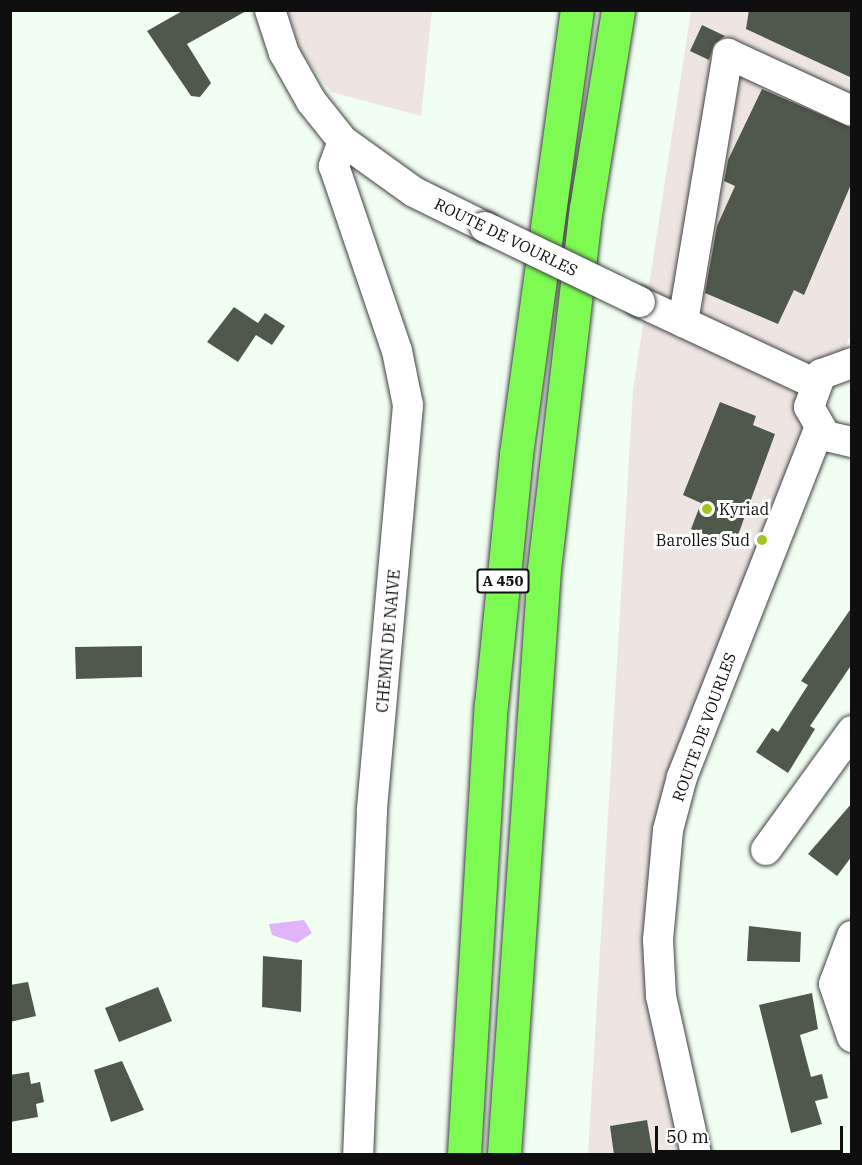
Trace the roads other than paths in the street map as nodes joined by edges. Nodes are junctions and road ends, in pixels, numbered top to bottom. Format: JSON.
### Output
{"nodes":[{"id":1,"x":270,"y":10,"type":"edge"},
{"id":2,"x":577,"y":10,"type":"edge"},
{"id":3,"x":618,"y":10,"type":"edge"},
{"id":4,"x":852,"y":111,"type":"edge"},
{"id":5,"x":343,"y":141,"type":"junction"},
{"id":6,"x":682,"y":322,"type":"junction"},
{"id":7,"x":848,"y":356,"type":"edge"},
{"id":8,"x":814,"y":383,"type":"junction"},
{"id":9,"x":819,"y":429,"type":"junction"},
{"id":10,"x":849,"y":442,"type":"edge"},
{"id":11,"x":783,"y":519,"type":"junction"},
{"id":12,"x":852,"y":730,"type":"edge"},
{"id":13,"x":765,"y":850,"type":"dead end"},
{"id":14,"x":852,"y":936,"type":"edge"},
{"id":15,"x":852,"y":1037,"type":"edge"},
{"id":16,"x":358,"y":1155,"type":"edge"},
{"id":17,"x":464,"y":1155,"type":"edge"},
{"id":18,"x":504,"y":1155,"type":"edge"},
{"id":19,"x":696,"y":1155,"type":"edge"}],
"edges":[{"from":1,"to":5,"type":"street","name":"ROUTE DE VOURLES"},
{"from":2,"to":17,"type":"highway","number":"A 450"},
{"from":3,"to":18,"type":"highway","number":"A 450"},
{"from":4,"to":6,"type":"street"},
{"from":5,"to":6,"type":"street","name":"ROUTE DE VOURLES","bridge":true},
{"from":5,"to":16,"type":"street","name":"CHEMIN DE NAIVE"},
{"from":6,"to":8,"type":"street","name":"ROUTE DE VOURLES"},
{"from":7,"to":8,"type":"street"},
{"from":8,"to":9,"type":"street"},
{"from":9,"to":10,"type":"street"},
{"from":9,"to":11,"type":"street","name":"ROUTE DE VOURLES"},
{"from":10,"to":11,"type":"street","name":"ROUTE DE VOURLES"},
{"from":11,"to":19,"type":"street","name":"ROUTE DE VOURLES"},
{"from":12,"to":13,"type":"street"},
{"from":14,"to":15,"type":"street"}]}
